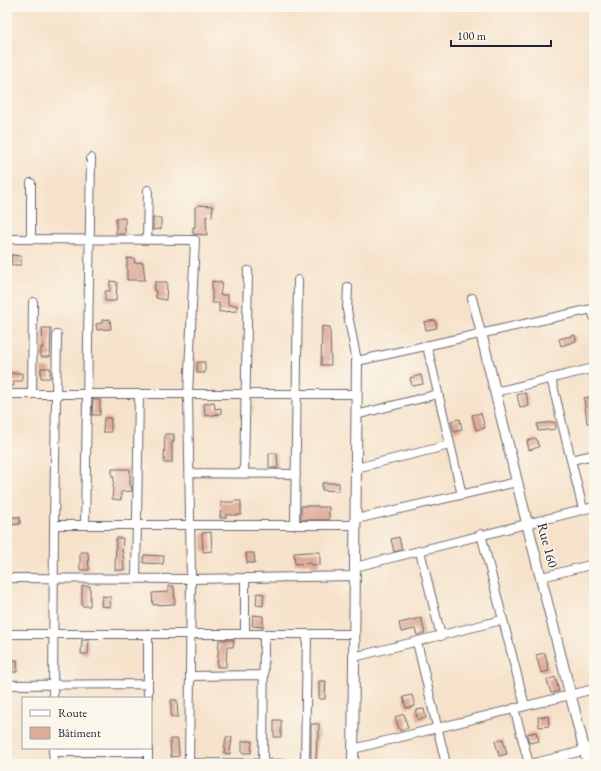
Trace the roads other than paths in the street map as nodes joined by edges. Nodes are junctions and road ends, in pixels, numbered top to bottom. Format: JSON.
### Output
{"nodes":[{"id":1,"x":91,"y":158,"type":"dead end"},
{"id":2,"x":31,"y":182,"type":"dead end"},
{"id":3,"x":148,"y":190,"type":"dead end"},
{"id":4,"x":7,"y":239,"type":"edge"},
{"id":5,"x":31,"y":239,"type":"junction"},
{"id":6,"x":90,"y":239,"type":"junction"},
{"id":7,"x":147,"y":240,"type":"junction"},
{"id":8,"x":248,"y":271,"type":"dead end"},
{"id":9,"x":298,"y":280,"type":"dead end"},
{"id":10,"x":348,"y":287,"type":"dead end"},
{"id":11,"x":472,"y":298,"type":"dead end"},
{"id":12,"x":33,"y":302,"type":"dead end"},
{"id":13,"x":594,"y":317,"type":"edge"},
{"id":14,"x":481,"y":333,"type":"junction"},
{"id":15,"x":57,"y":335,"type":"dead end"},
{"id":16,"x":427,"y":346,"type":"junction"},
{"id":17,"x":357,"y":361,"type":"junction"},
{"id":18,"x":594,"y":368,"type":"edge"},
{"id":19,"x":551,"y":378,"type":"junction"},
{"id":20,"x":495,"y":392,"type":"junction"},
{"id":21,"x":7,"y":394,"type":"edge"},
{"id":22,"x":32,"y":394,"type":"junction"},
{"id":23,"x":56,"y":394,"type":"junction"},
{"id":24,"x":246,"y":394,"type":"junction"},
{"id":25,"x":297,"y":394,"type":"junction"},
{"id":26,"x":357,"y":394,"type":"junction"},
{"id":27,"x":438,"y":394,"type":"junction"},
{"id":28,"x":87,"y":395,"type":"junction"},
{"id":29,"x":139,"y":395,"type":"junction"},
{"id":30,"x":188,"y":395,"type":"junction"},
{"id":31,"x":356,"y":415,"type":"junction"},
{"id":32,"x":450,"y":445,"type":"junction"},
{"id":33,"x":594,"y":455,"type":"edge"},
{"id":34,"x":571,"y":460,"type":"junction"},
{"id":35,"x":356,"y":468,"type":"junction"},
{"id":36,"x":190,"y":473,"type":"junction"},
{"id":37,"x":244,"y":473,"type":"junction"},
{"id":38,"x":296,"y":474,"type":"junction"},
{"id":39,"x":517,"y":482,"type":"junction"},
{"id":40,"x":462,"y":495,"type":"junction"},
{"id":41,"x":594,"y":506,"type":"edge"},
{"id":42,"x":583,"y":509,"type":"junction"},
{"id":43,"x":356,"y":522,"type":"junction"},
{"id":44,"x":527,"y":523,"type":"junction"},
{"id":45,"x":54,"y":524,"type":"junction"},
{"id":46,"x":85,"y":525,"type":"junction"},
{"id":47,"x":137,"y":525,"type":"junction"},
{"id":48,"x":190,"y":525,"type":"junction"},
{"id":49,"x":295,"y":525,"type":"junction"},
{"id":50,"x":481,"y":534,"type":"junction"},
{"id":51,"x":420,"y":551,"type":"junction"},
{"id":52,"x":594,"y":564,"type":"edge"},
{"id":53,"x":355,"y":571,"type":"junction"},
{"id":54,"x":542,"y":577,"type":"junction"},
{"id":55,"x":7,"y":578,"type":"edge"},
{"id":56,"x":191,"y":578,"type":"junction"},
{"id":57,"x":245,"y":578,"type":"junction"},
{"id":58,"x":54,"y":579,"type":"junction"},
{"id":59,"x":136,"y":579,"type":"junction"},
{"id":60,"x":502,"y":620,"type":"junction"},
{"id":61,"x":7,"y":634,"type":"edge"},
{"id":62,"x":54,"y":634,"type":"junction"},
{"id":63,"x":148,"y":634,"type":"junction"},
{"id":64,"x":190,"y":634,"type":"junction"},
{"id":65,"x":245,"y":634,"type":"junction"},
{"id":66,"x":264,"y":634,"type":"junction"},
{"id":67,"x":306,"y":634,"type":"junction"},
{"id":68,"x":354,"y":634,"type":"junction"},
{"id":69,"x":441,"y":636,"type":"junction"},
{"id":70,"x":417,"y":642,"type":"junction"},
{"id":71,"x":354,"y":657,"type":"junction"},
{"id":72,"x":264,"y":675,"type":"junction"},
{"id":73,"x":190,"y":676,"type":"junction"},
{"id":74,"x":148,"y":684,"type":"junction"},
{"id":75,"x":7,"y":685,"type":"edge"},
{"id":76,"x":53,"y":685,"type":"junction"},
{"id":77,"x":594,"y":689,"type":"edge"},
{"id":78,"x":571,"y":695,"type":"junction"},
{"id":79,"x":53,"y":697,"type":"edge"},
{"id":80,"x":148,"y":697,"type":"edge"},
{"id":81,"x":525,"y":706,"type":"junction"},
{"id":82,"x":514,"y":708,"type":"junction"},
{"id":83,"x":437,"y":728,"type":"junction"},
{"id":84,"x":353,"y":749,"type":"junction"},
{"id":85,"x":590,"y":749,"type":"edge"},
{"id":86,"x":53,"y":750,"type":"edge"},
{"id":87,"x":148,"y":750,"type":"edge"},
{"id":88,"x":54,"y":764,"type":"edge"},
{"id":89,"x":148,"y":764,"type":"edge"},
{"id":90,"x":189,"y":764,"type":"edge"},
{"id":91,"x":263,"y":764,"type":"edge"},
{"id":92,"x":305,"y":764,"type":"edge"},
{"id":93,"x":353,"y":764,"type":"edge"},
{"id":94,"x":446,"y":764,"type":"edge"},
{"id":95,"x":530,"y":764,"type":"edge"},
{"id":96,"x":588,"y":764,"type":"edge"}],
"edges":[{"from":1,"to":6,"type":"street"},
{"from":2,"to":5,"type":"street"},
{"from":3,"to":7,"type":"street"},
{"from":4,"to":5,"type":"street"},
{"from":5,"to":6,"type":"street"},
{"from":6,"to":7,"type":"street"},
{"from":6,"to":28,"type":"street"},
{"from":7,"to":30,"type":"street"},
{"from":8,"to":24,"type":"street"},
{"from":9,"to":25,"type":"street"},
{"from":10,"to":17,"type":"street"},
{"from":11,"to":14,"type":"street"},
{"from":12,"to":22,"type":"street"},
{"from":13,"to":14,"type":"street"},
{"from":14,"to":16,"type":"street"},
{"from":14,"to":20,"type":"street","name":"Rue 160"},
{"from":15,"to":23,"type":"street"},
{"from":16,"to":17,"type":"street"},
{"from":16,"to":27,"type":"street"},
{"from":17,"to":26,"type":"street"},
{"from":18,"to":19,"type":"street"},
{"from":19,"to":20,"type":"street"},
{"from":19,"to":34,"type":"street"},
{"from":20,"to":39,"type":"street","name":"Rue 160"},
{"from":21,"to":22,"type":"street"},
{"from":22,"to":23,"type":"street"},
{"from":23,"to":28,"type":"street"},
{"from":23,"to":45,"type":"street"},
{"from":24,"to":25,"type":"street"},
{"from":24,"to":30,"type":"street"},
{"from":24,"to":37,"type":"street"},
{"from":25,"to":26,"type":"street"},
{"from":25,"to":38,"type":"street"},
{"from":26,"to":31,"type":"street"},
{"from":27,"to":31,"type":"street"},
{"from":27,"to":32,"type":"street"},
{"from":28,"to":29,"type":"street"},
{"from":28,"to":46,"type":"street"},
{"from":29,"to":30,"type":"street"},
{"from":29,"to":47,"type":"street"},
{"from":30,"to":36,"type":"street"},
{"from":31,"to":35,"type":"street"},
{"from":32,"to":35,"type":"street"},
{"from":32,"to":40,"type":"street"},
{"from":33,"to":34,"type":"street"},
{"from":34,"to":42,"type":"street"},
{"from":35,"to":43,"type":"street"},
{"from":36,"to":37,"type":"street"},
{"from":36,"to":48,"type":"street"},
{"from":37,"to":38,"type":"street"},
{"from":38,"to":49,"type":"street"},
{"from":39,"to":40,"type":"street"},
{"from":39,"to":44,"type":"street","name":"Rue 160"},
{"from":40,"to":43,"type":"street"},
{"from":41,"to":42,"type":"street"},
{"from":42,"to":44,"type":"street"},
{"from":43,"to":49,"type":"street"},
{"from":43,"to":53,"type":"street"},
{"from":44,"to":50,"type":"street"},
{"from":44,"to":54,"type":"street","name":"Rue 160"},
{"from":45,"to":46,"type":"street"},
{"from":45,"to":58,"type":"street"},
{"from":46,"to":47,"type":"street"},
{"from":47,"to":48,"type":"street"},
{"from":47,"to":59,"type":"street"},
{"from":48,"to":49,"type":"street"},
{"from":48,"to":56,"type":"street"},
{"from":50,"to":51,"type":"street"},
{"from":50,"to":60,"type":"street"},
{"from":51,"to":53,"type":"street"},
{"from":51,"to":69,"type":"street"},
{"from":52,"to":54,"type":"street"},
{"from":53,"to":57,"type":"street"},
{"from":53,"to":68,"type":"street"},
{"from":54,"to":78,"type":"street","name":"Rue 160"},
{"from":55,"to":58,"type":"street"},
{"from":56,"to":57,"type":"street"},
{"from":56,"to":59,"type":"street"},
{"from":56,"to":64,"type":"street"},
{"from":57,"to":65,"type":"street"},
{"from":58,"to":59,"type":"street"},
{"from":58,"to":62,"type":"street"},
{"from":60,"to":69,"type":"street"},
{"from":60,"to":81,"type":"street"},
{"from":61,"to":62,"type":"street"},
{"from":62,"to":63,"type":"street"},
{"from":62,"to":76,"type":"street"},
{"from":63,"to":64,"type":"street"},
{"from":63,"to":74,"type":"street"},
{"from":64,"to":65,"type":"street"},
{"from":64,"to":73,"type":"street"},
{"from":65,"to":66,"type":"street"},
{"from":66,"to":67,"type":"street"},
{"from":66,"to":72,"type":"street"},
{"from":67,"to":68,"type":"street"},
{"from":67,"to":92,"type":"street"},
{"from":68,"to":71,"type":"street"},
{"from":69,"to":70,"type":"street"},
{"from":70,"to":71,"type":"street"},
{"from":70,"to":83,"type":"street"},
{"from":71,"to":84,"type":"street"},
{"from":72,"to":73,"type":"street"},
{"from":72,"to":91,"type":"street"},
{"from":73,"to":90,"type":"street"},
{"from":74,"to":76,"type":"street"},
{"from":74,"to":80,"type":"street"},
{"from":75,"to":76,"type":"street"},
{"from":76,"to":79,"type":"street"},
{"from":77,"to":78,"type":"street"},
{"from":78,"to":81,"type":"street"},
{"from":78,"to":85,"type":"street","name":"Rue 160"},
{"from":81,"to":82,"type":"street"},
{"from":82,"to":83,"type":"street"},
{"from":82,"to":95,"type":"street"},
{"from":83,"to":84,"type":"street"},
{"from":83,"to":94,"type":"street"},
{"from":84,"to":93,"type":"street"},
{"from":85,"to":95,"type":"street"},
{"from":85,"to":96,"type":"street","name":"Rue 160"},
{"from":86,"to":87,"type":"street"},
{"from":86,"to":88,"type":"street"},
{"from":87,"to":89,"type":"street"},
{"from":90,"to":91,"type":"street"},
{"from":91,"to":92,"type":"street"}]}
